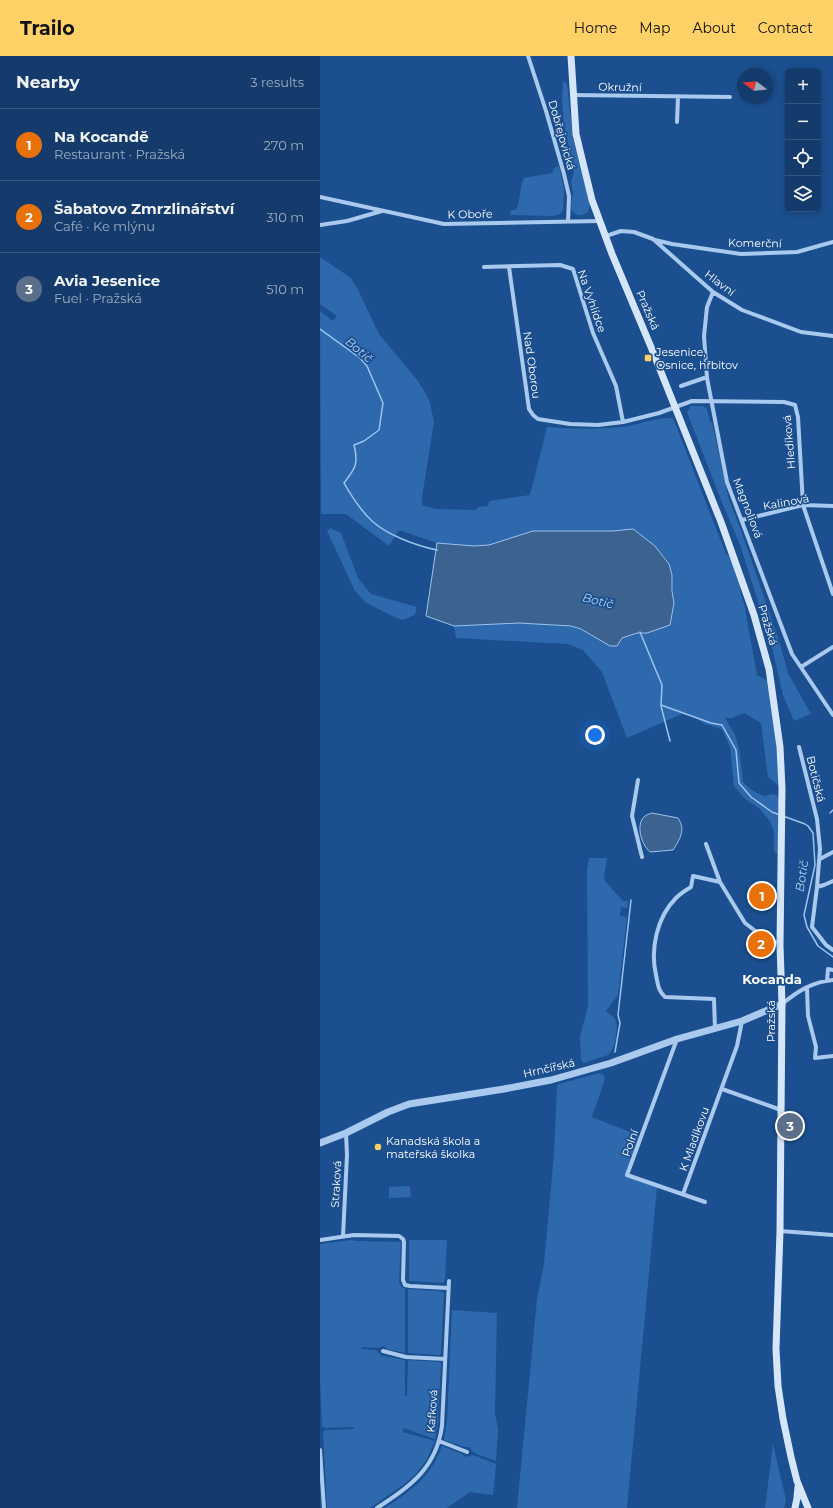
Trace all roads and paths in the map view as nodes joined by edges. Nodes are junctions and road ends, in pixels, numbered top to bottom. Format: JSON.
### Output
{"nodes":[{"id":1,"x":528,"y":56,"type":"edge"},
{"id":2,"x":571,"y":56,"type":"edge"},
{"id":3,"x":572,"y":95,"type":"junction"},
{"id":4,"x":678,"y":97,"type":"junction"},
{"id":5,"x":730,"y":97,"type":"dead end"},
{"id":6,"x":677,"y":122,"type":"dead end"},
{"id":7,"x":320,"y":197,"type":"edge"},
{"id":8,"x":384,"y":210,"type":"junction"},
{"id":9,"x":600,"y":221,"type":"junction"},
{"id":10,"x":568,"y":222,"type":"junction"},
{"id":11,"x":320,"y":225,"type":"edge"},
{"id":12,"x":606,"y":236,"type":"junction"},
{"id":13,"x":653,"y":239,"type":"junction"},
{"id":14,"x":833,"y":242,"type":"edge"},
{"id":15,"x":509,"y":267,"type":"junction"},
{"id":16,"x":484,"y":268,"type":"dead end"},
{"id":17,"x":713,"y":292,"type":"junction"},
{"id":18,"x":833,"y":336,"type":"edge"},
{"id":19,"x":707,"y":377,"type":"junction"},
{"id":20,"x":681,"y":386,"type":"dead end"},
{"id":21,"x":711,"y":401,"type":"junction"},
{"id":22,"x":675,"y":407,"type":"junction"},
{"id":23,"x":624,"y":422,"type":"junction"},
{"id":24,"x":803,"y":505,"type":"junction"},
{"id":25,"x":833,"y":506,"type":"edge"},
{"id":26,"x":742,"y":520,"type":"junction"},
{"id":27,"x":833,"y":594,"type":"edge"},
{"id":28,"x":833,"y":647,"type":"edge"},
{"id":29,"x":801,"y":667,"type":"junction"},
{"id":30,"x":833,"y":715,"type":"edge"},
{"id":31,"x":799,"y":747,"type":"dead end"},
{"id":32,"x":638,"y":780,"type":"dead end"},
{"id":33,"x":706,"y":844,"type":"dead end"},
{"id":34,"x":833,"y":852,"type":"edge"},
{"id":35,"x":642,"y":857,"type":"dead end"},
{"id":36,"x":820,"y":859,"type":"junction"},
{"id":37,"x":833,"y":881,"type":"edge"},
{"id":38,"x":720,"y":882,"type":"junction"},
{"id":39,"x":817,"y":887,"type":"junction"},
{"id":40,"x":780,"y":945,"type":"junction"},
{"id":41,"x":833,"y":950,"type":"edge"},
{"id":42,"x":833,"y":970,"type":"edge"},
{"id":43,"x":833,"y":980,"type":"edge"},
{"id":44,"x":827,"y":981,"type":"junction"},
{"id":45,"x":807,"y":988,"type":"junction"},
{"id":46,"x":782,"y":1004,"type":"junction"},
{"id":47,"x":742,"y":1021,"type":"junction"},
{"id":48,"x":715,"y":1029,"type":"junction"},
{"id":49,"x":677,"y":1039,"type":"junction"},
{"id":50,"x":833,"y":1056,"type":"edge"},
{"id":51,"x":722,"y":1089,"type":"junction"},
{"id":52,"x":781,"y":1110,"type":"junction"},
{"id":53,"x":346,"y":1133,"type":"junction"},
{"id":54,"x":320,"y":1143,"type":"edge"},
{"id":55,"x":683,"y":1194,"type":"junction"},
{"id":56,"x":705,"y":1202,"type":"dead end"},
{"id":57,"x":780,"y":1231,"type":"junction"},
{"id":58,"x":833,"y":1235,"type":"edge"},
{"id":59,"x":343,"y":1236,"type":"junction"},
{"id":60,"x":320,"y":1240,"type":"edge"},
{"id":61,"x":449,"y":1281,"type":"dead end"},
{"id":62,"x":448,"y":1288,"type":"junction"},
{"id":63,"x":382,"y":1351,"type":"dead end"},
{"id":64,"x":445,"y":1359,"type":"junction"},
{"id":65,"x":439,"y":1442,"type":"junction"},
{"id":66,"x":320,"y":1450,"type":"edge"},
{"id":67,"x":467,"y":1452,"type":"dead end"},
{"id":68,"x":798,"y":1481,"type":"junction"},
{"id":69,"x":324,"y":1508,"type":"edge"},
{"id":70,"x":377,"y":1508,"type":"edge"},
{"id":71,"x":795,"y":1508,"type":"edge"},
{"id":72,"x":808,"y":1508,"type":"edge"}],
"edges":[{"from":1,"to":10,"type":"street","name":"Dobřejovická"},
{"from":2,"to":3,"type":"main road","name":"Pražská"},
{"from":3,"to":4,"type":"street","name":"Okružní"},
{"from":3,"to":9,"type":"main road","name":"Pražská"},
{"from":4,"to":5,"type":"street","name":"Okružní"},
{"from":4,"to":6,"type":"street"},
{"from":7,"to":8,"type":"street","name":"K Oboře"},
{"from":8,"to":10,"type":"street","name":"K Oboře"},
{"from":8,"to":11,"type":"street"},
{"from":9,"to":10,"type":"street","name":"K Oboře"},
{"from":9,"to":12,"type":"main road","name":"Pražská"},
{"from":12,"to":13,"type":"street","name":"Hlavní"},
{"from":12,"to":22,"type":"main road","name":"Pražská"},
{"from":13,"to":14,"type":"street","name":"Komerční"},
{"from":13,"to":17,"type":"street","name":"Hlavní"},
{"from":15,"to":16,"type":"street","name":"Na Vyhlídce"},
{"from":15,"to":23,"type":"street","name":"Na Vyhlídce"},
{"from":15,"to":23,"type":"street","name":"Nad Oborou"},
{"from":17,"to":18,"type":"street","name":"Hlavní"},
{"from":17,"to":19,"type":"street","name":"Magnoliová"},
{"from":19,"to":20,"type":"street"},
{"from":19,"to":21,"type":"street","name":"Magnoliová"},
{"from":21,"to":22,"type":"street","name":"Hledíková"},
{"from":21,"to":24,"type":"street","name":"Hledíková"},
{"from":21,"to":26,"type":"street","name":"Magnoliová"},
{"from":22,"to":23,"type":"street","name":"Nad Oborou"},
{"from":22,"to":40,"type":"main road","name":"Pražská"},
{"from":24,"to":25,"type":"street","name":"Kalinová"},
{"from":24,"to":26,"type":"street","name":"Kalinová"},
{"from":24,"to":27,"type":"street","name":"Hledíková"},
{"from":26,"to":29,"type":"street","name":"Magnoliová"},
{"from":28,"to":29,"type":"street"},
{"from":29,"to":30,"type":"street","name":"Magnoliová"},
{"from":31,"to":36,"type":"street","name":"Botičská"},
{"from":32,"to":35,"type":"street"},
{"from":33,"to":38,"type":"street"},
{"from":34,"to":36,"type":"street"},
{"from":36,"to":39,"type":"street","name":"Botičská"},
{"from":37,"to":39,"type":"street"},
{"from":38,"to":40,"type":"street"},
{"from":38,"to":48,"type":"street"},
{"from":39,"to":41,"type":"street","name":"Botičská"},
{"from":40,"to":46,"type":"main road","name":"Pražská"},
{"from":42,"to":44,"type":"street"},
{"from":43,"to":44,"type":"street"},
{"from":44,"to":45,"type":"street"},
{"from":45,"to":46,"type":"street"},
{"from":45,"to":50,"type":"street"},
{"from":46,"to":47,"type":"street","name":"Hrnčířská"},
{"from":46,"to":52,"type":"main road","name":"Pražská"},
{"from":47,"to":48,"type":"street","name":"Hrnčířská"},
{"from":47,"to":51,"type":"street","name":"K Mladíkovu"},
{"from":48,"to":49,"type":"street","name":"Hrnčířská"},
{"from":49,"to":53,"type":"street","name":"Hrnčířská"},
{"from":49,"to":55,"type":"street","name":"Polní"},
{"from":51,"to":52,"type":"street"},
{"from":51,"to":55,"type":"street","name":"K Mladíkovu"},
{"from":52,"to":57,"type":"main road","name":"Pražská"},
{"from":53,"to":54,"type":"street","name":"Hrnčířská"},
{"from":53,"to":59,"type":"street","name":"Straková"},
{"from":55,"to":56,"type":"street","name":"Polní"},
{"from":57,"to":58,"type":"street"},
{"from":57,"to":68,"type":"main road","name":"Pražská"},
{"from":59,"to":60,"type":"street"},
{"from":59,"to":62,"type":"street"},
{"from":61,"to":62,"type":"street","name":"Kafková"},
{"from":62,"to":64,"type":"street","name":"Kafková"},
{"from":63,"to":64,"type":"street"},
{"from":64,"to":65,"type":"street","name":"Kafková"},
{"from":65,"to":67,"type":"street"},
{"from":65,"to":70,"type":"street","name":"Kafková"},
{"from":66,"to":69,"type":"street"},
{"from":68,"to":71,"type":"main road"},
{"from":68,"to":72,"type":"main road","name":"Pražská"}]}
